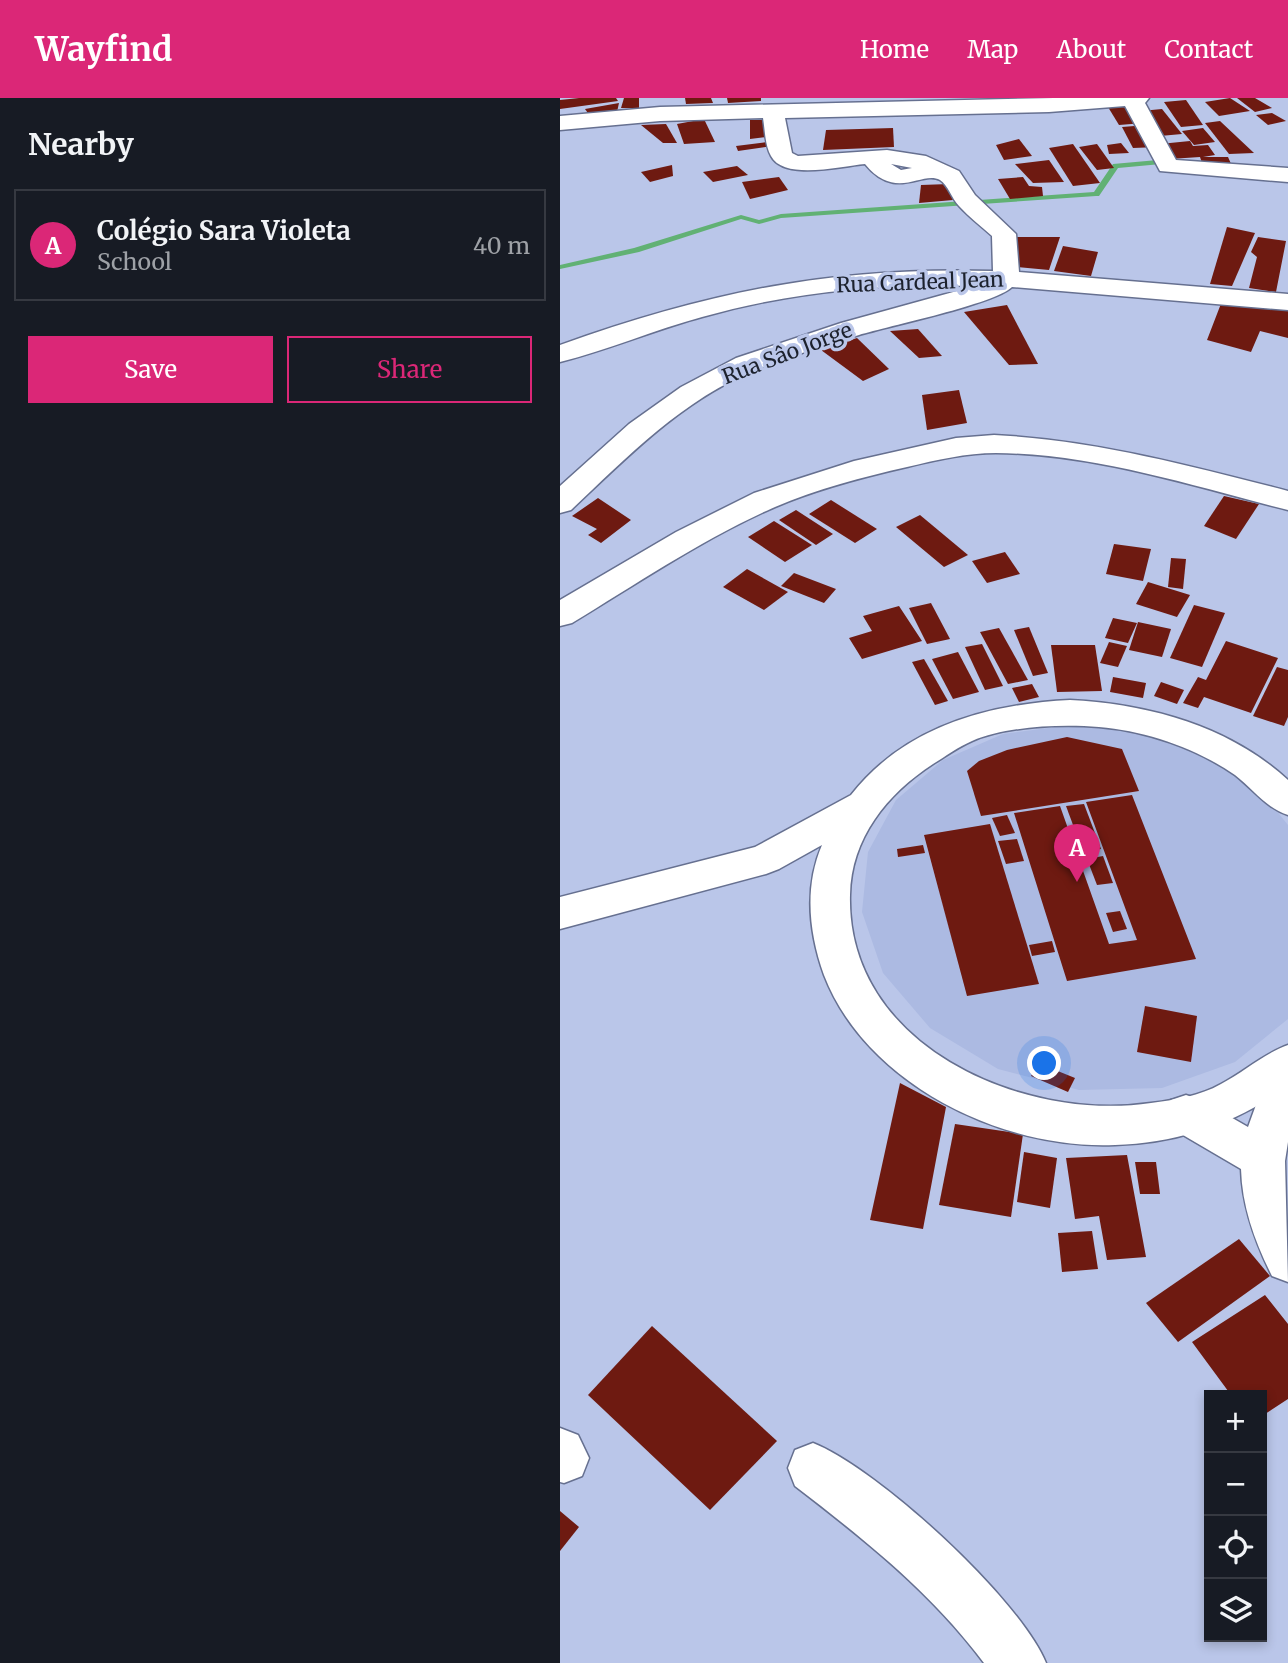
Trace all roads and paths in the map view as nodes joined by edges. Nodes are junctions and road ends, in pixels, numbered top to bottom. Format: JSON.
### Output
{"nodes":[{"id":1,"x":1126,"y":99,"type":"edge"},
{"id":2,"x":772,"y":110,"type":"junction"},
{"id":3,"x":560,"y":124,"type":"edge"},
{"id":4,"x":1276,"y":170,"type":"edge"},
{"id":5,"x":1006,"y":277,"type":"junction"},
{"id":6,"x":1288,"y":302,"type":"edge"},
{"id":7,"x":560,"y":354,"type":"edge"},
{"id":8,"x":1280,"y":500,"type":"edge"},
{"id":9,"x":560,"y":503,"type":"edge"},
{"id":10,"x":560,"y":615,"type":"edge"},
{"id":11,"x":1243,"y":763,"type":"junction"},
{"id":12,"x":1288,"y":773,"type":"edge"},
{"id":13,"x":1288,"y":801,"type":"edge"},
{"id":14,"x":860,"y":806,"type":"junction"},
{"id":15,"x":766,"y":859,"type":"junction"},
{"id":16,"x":829,"y":883,"type":"junction"},
{"id":17,"x":560,"y":913,"type":"edge"},
{"id":18,"x":1288,"y":1063,"type":"edge"},
{"id":19,"x":1288,"y":1071,"type":"edge"},
{"id":20,"x":1186,"y":1114,"type":"junction"},
{"id":21,"x":1263,"y":1159,"type":"junction"},
{"id":22,"x":1288,"y":1260,"type":"edge"},
{"id":23,"x":813,"y":1468,"type":"dead end"},
{"id":24,"x":1018,"y":1663,"type":"edge"}],
"edges":[{"from":1,"to":2,"type":"street"},
{"from":1,"to":4,"type":"street"},
{"from":2,"to":3,"type":"street"},
{"from":2,"to":5,"type":"street"},
{"from":5,"to":6,"type":"street","name":"Rua Cardeal Jean"},
{"from":5,"to":7,"type":"street","name":"Rua Cardeal Jean"},
{"from":5,"to":9,"type":"street","name":"Rua Sâo Jorge"},
{"from":8,"to":10,"type":"street"},
{"from":11,"to":12,"type":"street"},
{"from":11,"to":13,"type":"street"},
{"from":11,"to":14,"type":"street"},
{"from":14,"to":15,"type":"street"},
{"from":14,"to":16,"type":"street"},
{"from":15,"to":16,"type":"street"},
{"from":15,"to":17,"type":"street"},
{"from":16,"to":20,"type":"street"},
{"from":18,"to":20,"type":"street"},
{"from":19,"to":21,"type":"street"},
{"from":20,"to":21,"type":"street"},
{"from":21,"to":22,"type":"street"},
{"from":23,"to":24,"type":"street"}]}
